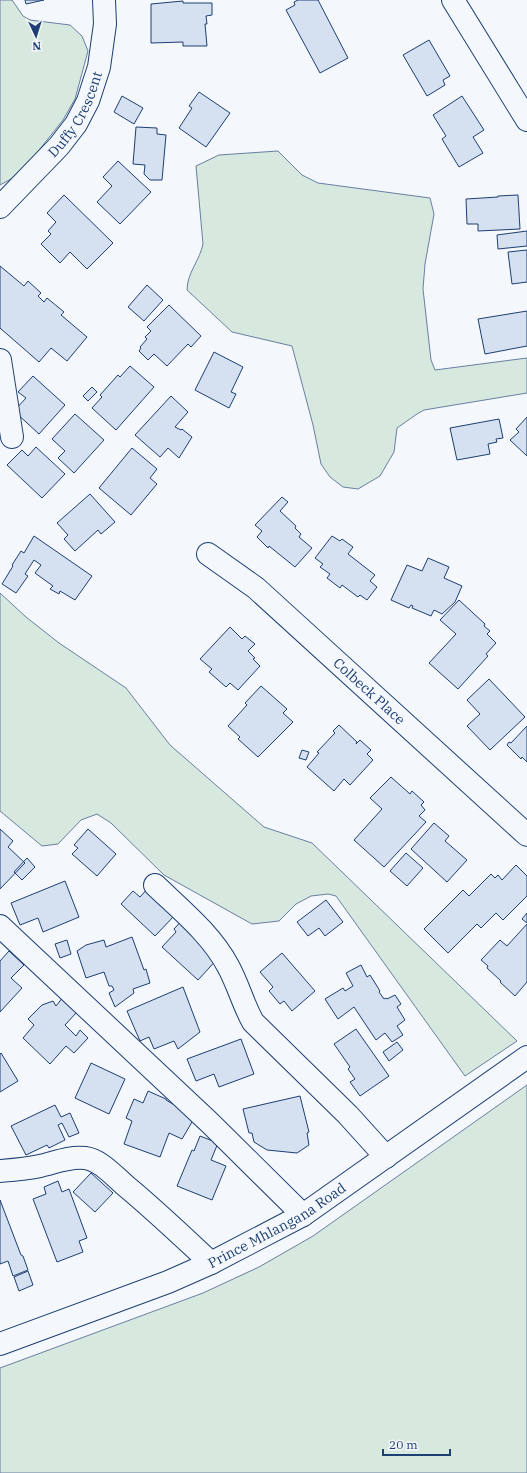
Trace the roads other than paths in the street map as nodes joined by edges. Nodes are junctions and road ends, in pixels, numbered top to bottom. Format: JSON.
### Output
{"nodes":[{"id":1,"x":104,"y":0,"type":"edge"},
{"id":2,"x":453,"y":0,"type":"edge"},
{"id":3,"x":527,"y":120,"type":"edge"},
{"id":4,"x":0,"y":207,"type":"edge"},
{"id":5,"x":0,"y":360,"type":"edge"},
{"id":6,"x":12,"y":437,"type":"dead end"},
{"id":7,"x":208,"y":554,"type":"dead end"},
{"id":8,"x":527,"y":835,"type":"edge"},
{"id":9,"x":155,"y":885,"type":"dead end"},
{"id":10,"x":0,"y":926,"type":"edge"},
{"id":11,"x":527,"y":1057,"type":"edge"},
{"id":12,"x":386,"y":1157,"type":"junction"},
{"id":13,"x":0,"y":1171,"type":"edge"},
{"id":14,"x":303,"y":1215,"type":"junction"},
{"id":15,"x":211,"y":1263,"type":"junction"},
{"id":16,"x":0,"y":1344,"type":"edge"}],
"edges":[{"from":1,"to":4,"type":"street","name":"Duffy Crescent"},
{"from":2,"to":3,"type":"street"},
{"from":5,"to":6,"type":"street"},
{"from":7,"to":8,"type":"street","name":"Colbeck Place"},
{"from":9,"to":12,"type":"street"},
{"from":10,"to":14,"type":"street"},
{"from":11,"to":12,"type":"street","name":"Prince Mhlangana Road"},
{"from":12,"to":14,"type":"street","name":"Prince Mhlangana Road"},
{"from":13,"to":15,"type":"street"},
{"from":14,"to":15,"type":"street","name":"Prince Mhlangana Road"},
{"from":15,"to":16,"type":"street","name":"Prince Mhlangana Road"}]}
